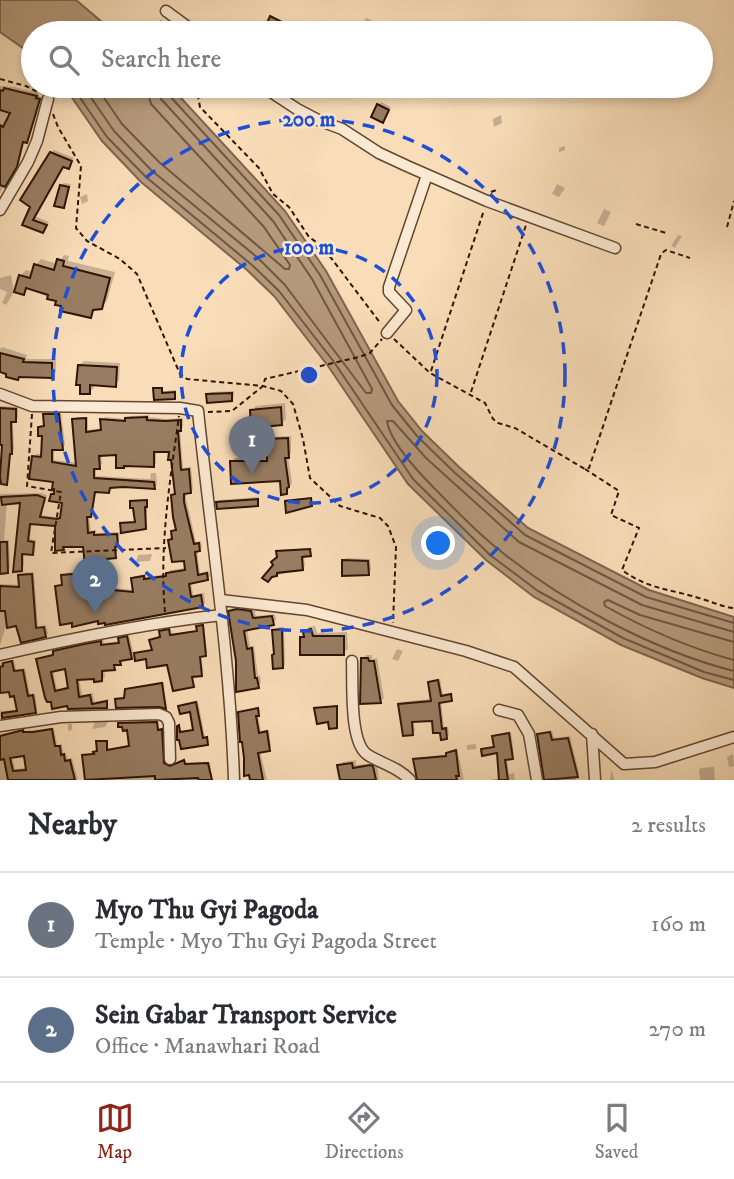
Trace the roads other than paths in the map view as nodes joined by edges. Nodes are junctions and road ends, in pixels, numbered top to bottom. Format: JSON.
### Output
{"nodes":[{"id":1,"x":166,"y":11,"type":"dead end"},
{"id":2,"x":180,"y":21,"type":"edge"},
{"id":3,"x":282,"y":98,"type":"edge"},
{"id":4,"x":48,"y":99,"type":"road end"},
{"id":5,"x":427,"y":175,"type":"junction"},
{"id":6,"x":0,"y":209,"type":"edge"},
{"id":7,"x":615,"y":248,"type":"dead end"},
{"id":8,"x":387,"y":333,"type":"road end"},
{"id":9,"x":0,"y":394,"type":"edge"},
{"id":10,"x":221,"y":600,"type":"junction"},
{"id":11,"x":222,"y":615,"type":"junction"},
{"id":12,"x":0,"y":655,"type":"edge"},
{"id":13,"x":352,"y":661,"type":"dead end"},
{"id":14,"x":499,"y":710,"type":"dead end"},
{"id":15,"x":0,"y":726,"type":"edge"},
{"id":16,"x":592,"y":734,"type":"junction"},
{"id":17,"x":734,"y":737,"type":"edge"},
{"id":18,"x":170,"y":758,"type":"dead end"},
{"id":19,"x":234,"y":780,"type":"edge"},
{"id":20,"x":410,"y":780,"type":"edge"},
{"id":21,"x":537,"y":780,"type":"edge"},
{"id":22,"x":595,"y":780,"type":"edge"}],
"edges":[{"from":1,"to":2,"type":"street"},
{"from":3,"to":5,"type":"street"},
{"from":4,"to":6,"type":"street"},
{"from":5,"to":7,"type":"street"},
{"from":5,"to":8,"type":"street"},
{"from":9,"to":10,"type":"street"},
{"from":10,"to":11,"type":"street"},
{"from":10,"to":16,"type":"street"},
{"from":11,"to":12,"type":"street"},
{"from":11,"to":19,"type":"street"},
{"from":13,"to":20,"type":"street"},
{"from":14,"to":21,"type":"street"},
{"from":15,"to":18,"type":"street"},
{"from":16,"to":17,"type":"street"},
{"from":16,"to":22,"type":"street"}]}
